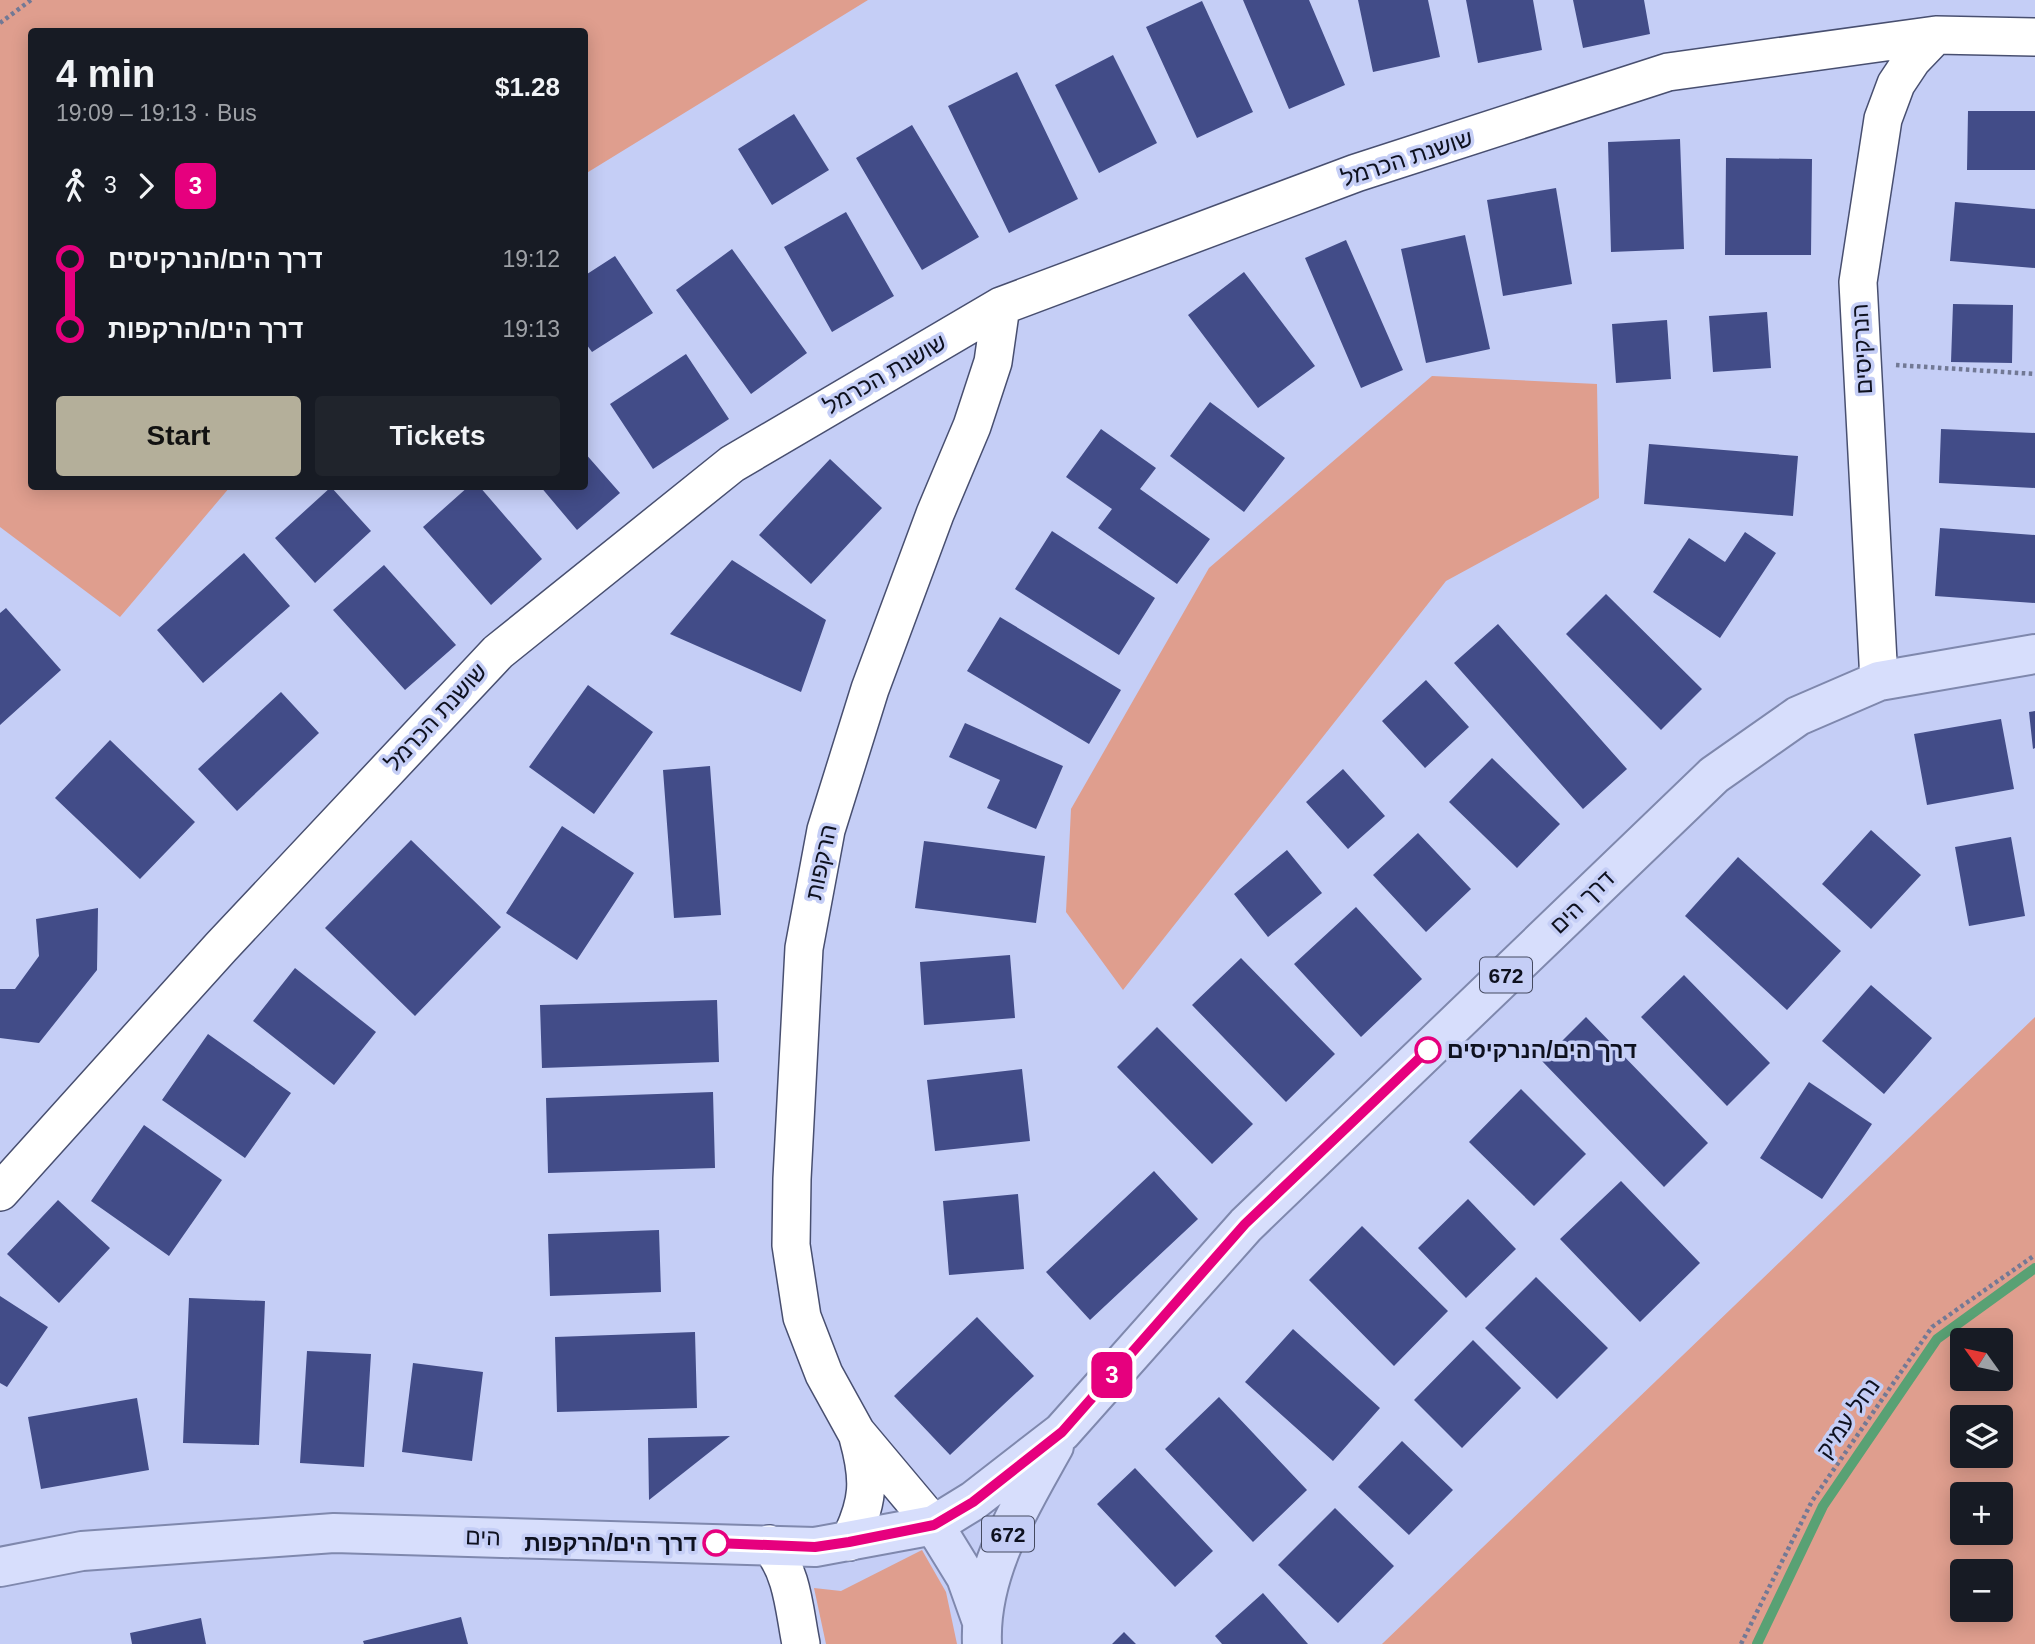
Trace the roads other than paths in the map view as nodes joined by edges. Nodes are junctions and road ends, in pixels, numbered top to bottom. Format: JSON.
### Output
{"nodes":[{"id":1,"x":1936,"y":35,"type":"junction"},
{"id":2,"x":2035,"y":37,"type":"edge"},
{"id":3,"x":1002,"y":306,"type":"junction"},
{"id":4,"x":2035,"y":654,"type":"edge"},
{"id":5,"x":1879,"y":681,"type":"junction"},
{"id":6,"x":0,"y":1192,"type":"edge"},
{"id":7,"x":856,"y":1432,"type":"junction"},
{"id":8,"x":1062,"y":1432,"type":"junction"},
{"id":9,"x":934,"y":1525,"type":"junction"},
{"id":10,"x":849,"y":1542,"type":"junction"},
{"id":11,"x":769,"y":1545,"type":"junction"},
{"id":12,"x":0,"y":1567,"type":"edge"},
{"id":13,"x":981,"y":1631,"type":"edge"},
{"id":14,"x":802,"y":1644,"type":"edge"}],
"edges":[{"from":1,"to":2,"type":"street","name":"שושנת הכרמל"},
{"from":1,"to":3,"type":"street","name":"שושנת הכרמל"},
{"from":1,"to":5,"type":"street","name":"הנרקיסים"},
{"from":3,"to":6,"type":"street","name":"שושנת הכרמל"},
{"from":3,"to":7,"type":"street","name":"הרקפות"},
{"from":4,"to":5,"type":"main road","name":"דרך הים","number":"672"},
{"from":5,"to":8,"type":"main road","name":"דרך הים","number":"672"},
{"from":7,"to":9,"type":"street","name":"הרקפות"},
{"from":7,"to":10,"type":"street","name":"הרקפות"},
{"from":8,"to":9,"type":"main road","name":"הים","number":"672"},
{"from":8,"to":13,"type":"main road","number":"672"},
{"from":9,"to":10,"type":"main road","name":"הים","number":"672"},
{"from":9,"to":13,"type":"main road"},
{"from":10,"to":11,"type":"main road","name":"הים","number":"672"},
{"from":11,"to":12,"type":"main road","name":"הים","number":"672"},
{"from":11,"to":14,"type":"street"}]}
